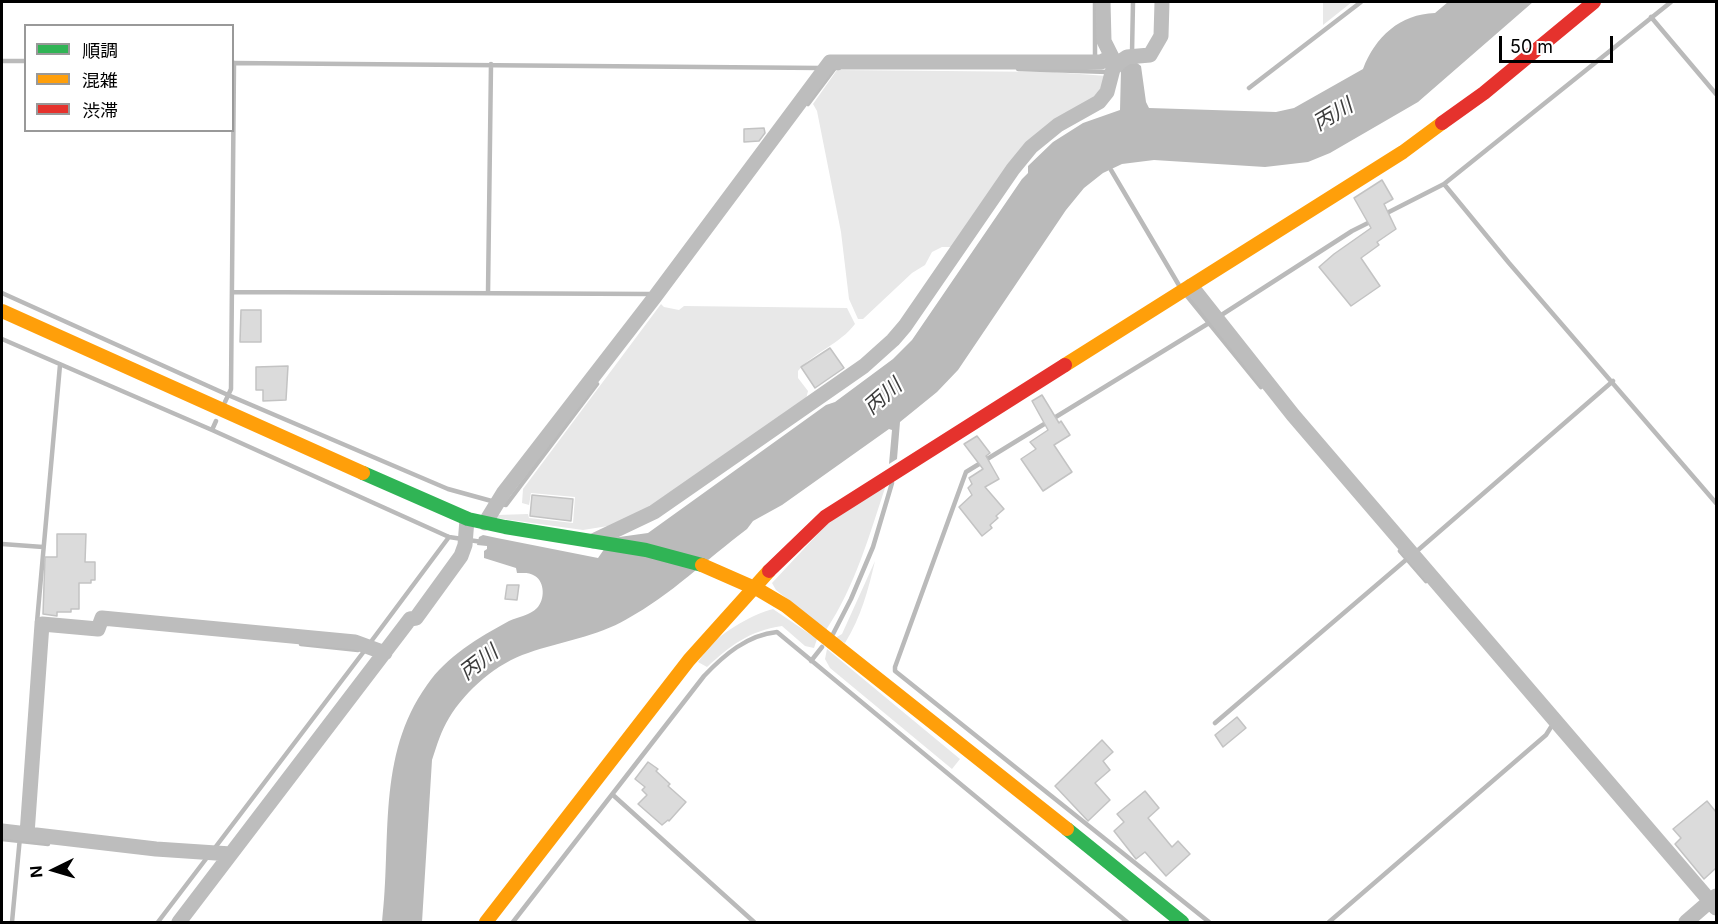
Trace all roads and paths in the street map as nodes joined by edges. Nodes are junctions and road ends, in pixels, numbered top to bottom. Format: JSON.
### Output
{"nodes":[{"id":1,"x":1103,"y":2,"type":"edge"},
{"id":2,"x":1162,"y":2,"type":"edge"},
{"id":3,"x":1594,"y":2,"type":"edge"},
{"id":4,"x":1114,"y":63,"type":"junction"},
{"id":5,"x":1186,"y":290,"type":"junction"},
{"id":6,"x":2,"y":311,"type":"edge"},
{"id":7,"x":466,"y":519,"type":"junction"},
{"id":8,"x":485,"y":523,"type":"junction"},
{"id":9,"x":599,"y":542,"type":"junction"},
{"id":10,"x":750,"y":585,"type":"junction"},
{"id":11,"x":374,"y":648,"type":"junction"},
{"id":12,"x":17,"y":833,"type":"edge"},
{"id":13,"x":224,"y":854,"type":"junction"},
{"id":14,"x":1711,"y":903,"type":"edge"},
{"id":15,"x":1165,"y":917,"type":"edge"},
{"id":16,"x":179,"y":922,"type":"edge"},
{"id":17,"x":486,"y":922,"type":"edge"},
{"id":18,"x":1182,"y":922,"type":"edge"},
{"id":19,"x":1686,"y":922,"type":"edge"}],
"edges":[{"from":1,"to":4,"type":"street"},
{"from":2,"to":4,"type":"street"},
{"from":3,"to":5,"type":"street"},
{"from":4,"to":8,"type":"street"},
{"from":4,"to":9,"type":"street"},
{"from":5,"to":10,"type":"street"},
{"from":5,"to":14,"type":"street"},
{"from":6,"to":7,"type":"street"},
{"from":7,"to":8,"type":"street"},
{"from":7,"to":11,"type":"street"},
{"from":8,"to":9,"type":"street"},
{"from":9,"to":10,"type":"street"},
{"from":10,"to":15,"type":"street"},
{"from":10,"to":17,"type":"street"},
{"from":11,"to":12,"type":"street"},
{"from":11,"to":13,"type":"street"},
{"from":12,"to":13,"type":"street"},
{"from":13,"to":16,"type":"street"},
{"from":14,"to":19,"type":"street"},
{"from":15,"to":18,"type":"street"}]}
